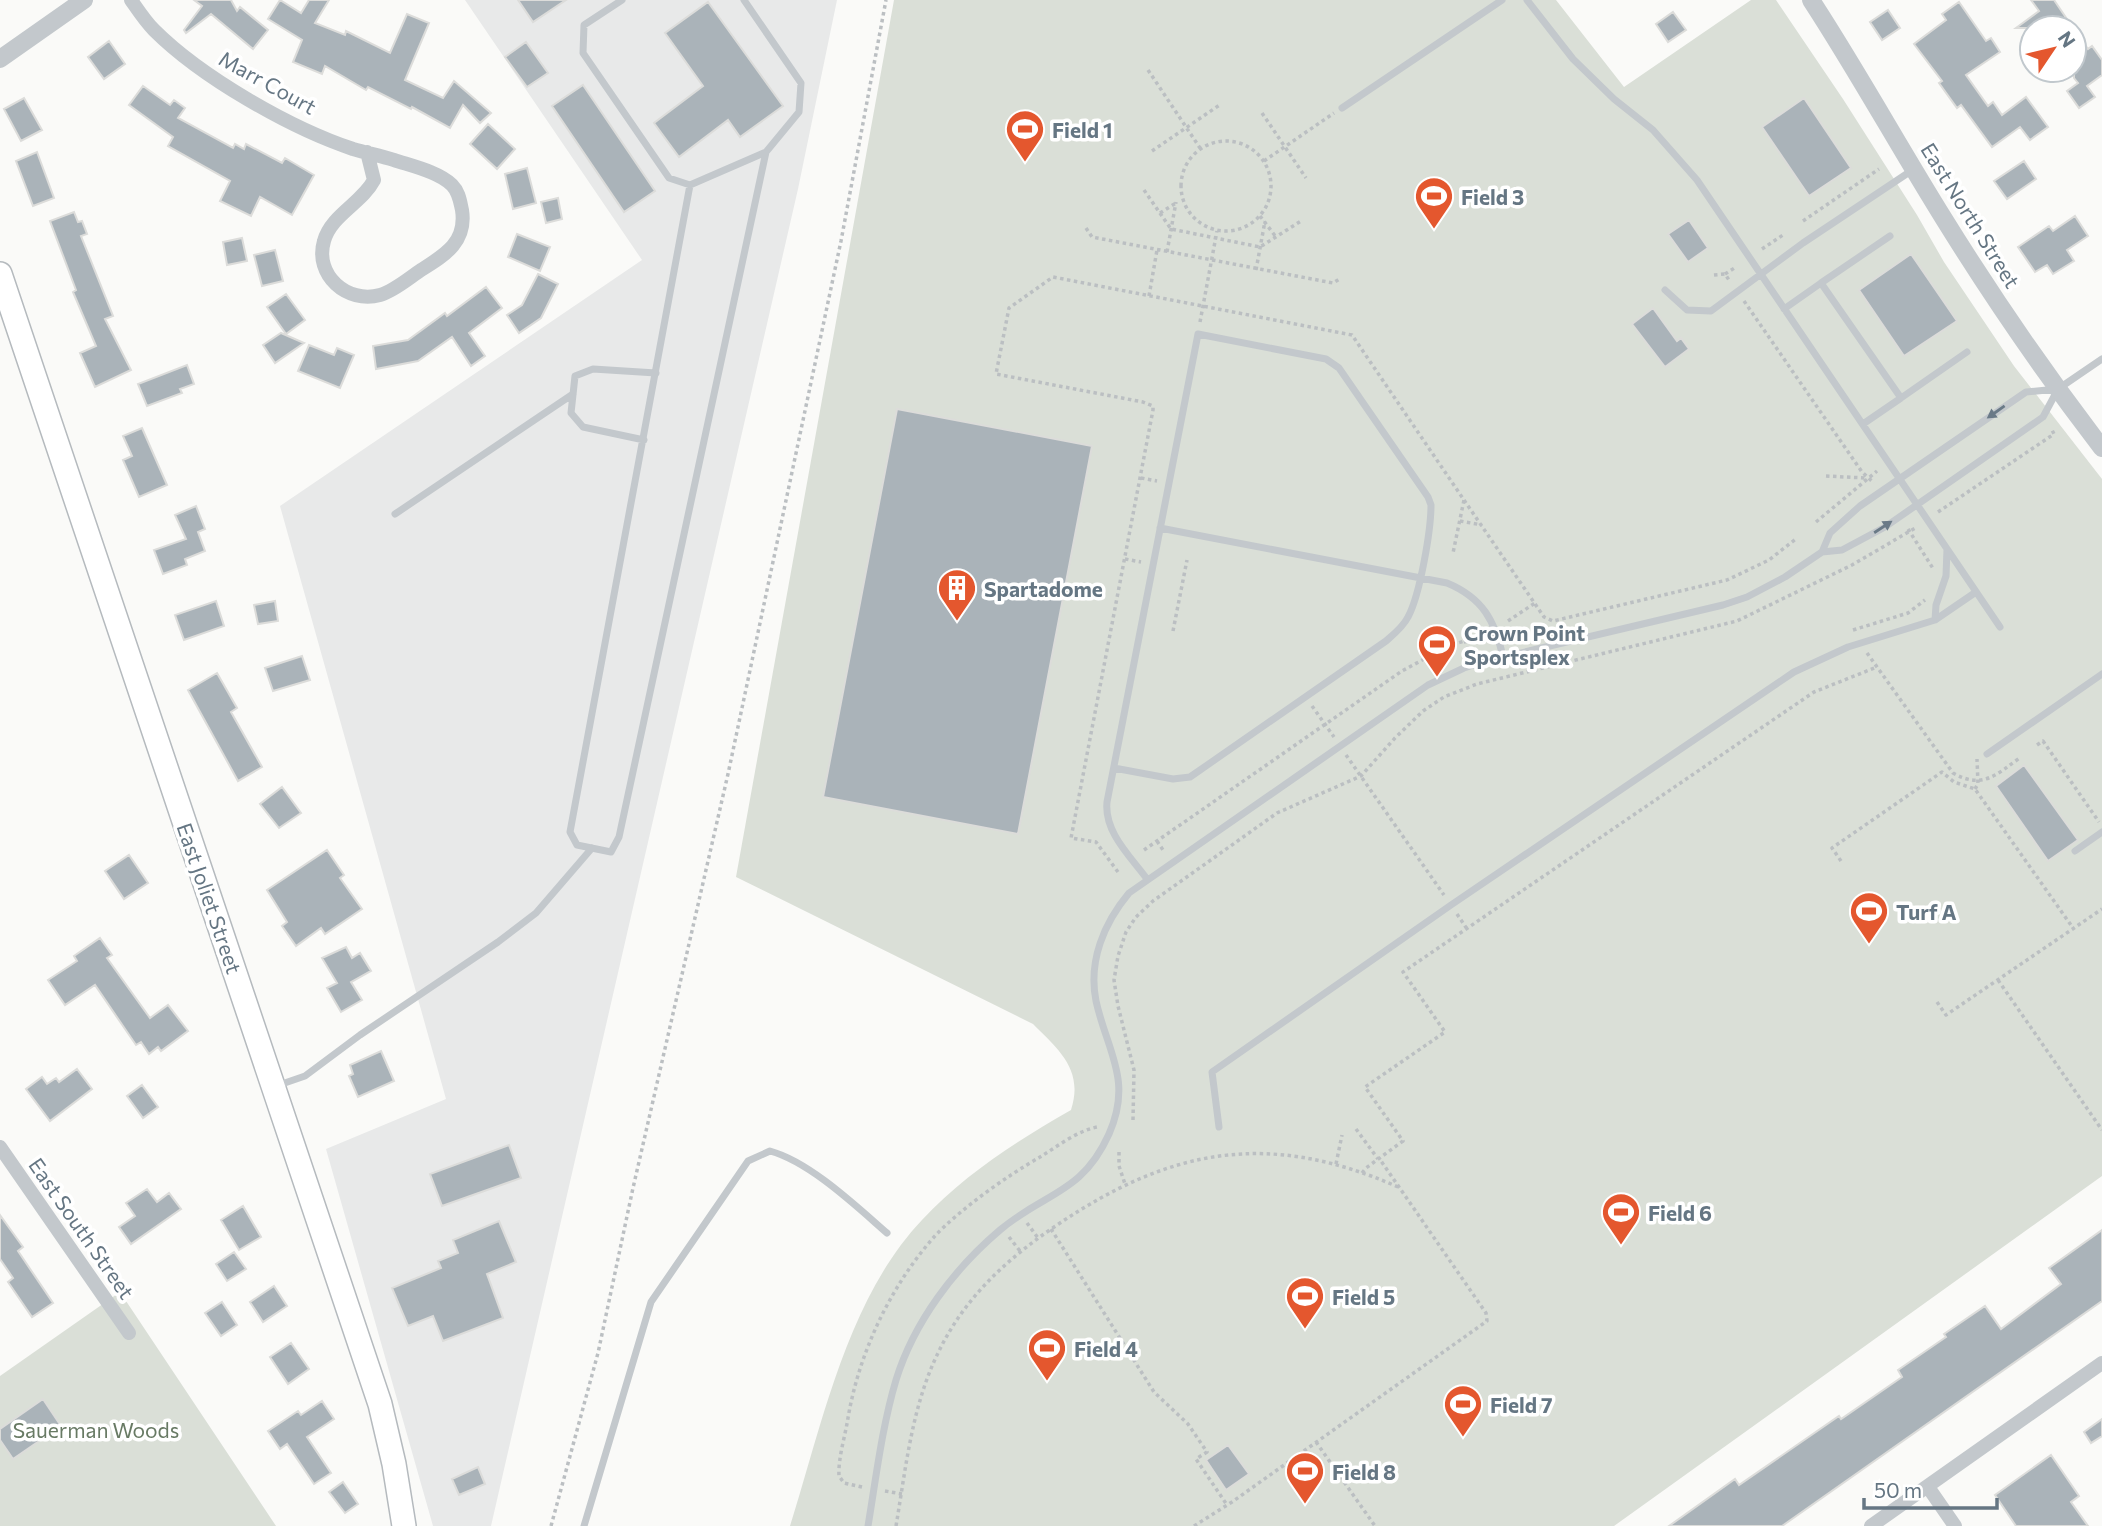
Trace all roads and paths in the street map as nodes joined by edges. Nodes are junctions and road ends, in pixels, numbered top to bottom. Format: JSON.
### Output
{"nodes":[{"id":1,"x":85,"y":0,"type":"edge"},
{"id":2,"x":131,"y":0,"type":"edge"},
{"id":3,"x":622,"y":0,"type":"edge"},
{"id":4,"x":744,"y":0,"type":"edge"},
{"id":5,"x":886,"y":0,"type":"edge"},
{"id":6,"x":1502,"y":0,"type":"edge"},
{"id":7,"x":1527,"y":0,"type":"edge"},
{"id":8,"x":1811,"y":0,"type":"edge"},
{"id":9,"x":0,"y":59,"type":"edge"},
{"id":10,"x":1148,"y":70,"type":"dead end"},
{"id":11,"x":1221,"y":104,"type":"dead end"},
{"id":12,"x":1342,"y":108,"type":"joint"},
{"id":13,"x":1262,"y":113,"type":"dead end"},
{"id":14,"x":1186,"y":128,"type":"junction"},
{"id":15,"x":1284,"y":147,"type":"junction"},
{"id":16,"x":1200,"y":148,"type":"junction"},
{"id":17,"x":1152,"y":151,"type":"dead end"},
{"id":18,"x":366,"y":152,"type":"junction"},
{"id":19,"x":766,"y":152,"type":"junction"},
{"id":20,"x":1264,"y":161,"type":"junction"},
{"id":21,"x":1880,"y":169,"type":"dead end"},
{"id":22,"x":1914,"y":169,"type":"junction"},
{"id":23,"x":1306,"y":178,"type":"dead end"},
{"id":24,"x":690,"y":185,"type":"junction"},
{"id":25,"x":1144,"y":190,"type":"dead end"},
{"id":26,"x":1182,"y":200,"type":"junction"},
{"id":27,"x":1177,"y":202,"type":"junction"},
{"id":28,"x":1160,"y":214,"type":"junction"},
{"id":29,"x":1260,"y":216,"type":"junction"},
{"id":30,"x":1265,"y":220,"type":"junction"},
{"id":31,"x":1301,"y":220,"type":"dead end"},
{"id":32,"x":1803,"y":221,"type":"dead end"},
{"id":33,"x":1086,"y":228,"type":"dead end"},
{"id":34,"x":1171,"y":229,"type":"junction"},
{"id":35,"x":1217,"y":231,"type":"junction"},
{"id":36,"x":1783,"y":235,"type":"dead end"},
{"id":37,"x":1890,"y":236,"type":"dead end"},
{"id":38,"x":1276,"y":237,"type":"junction"},
{"id":39,"x":1216,"y":238,"type":"junction"},
{"id":40,"x":1260,"y":247,"type":"junction"},
{"id":41,"x":1762,"y":249,"type":"dead end"},
{"id":42,"x":1157,"y":250,"type":"junction"},
{"id":43,"x":1167,"y":252,"type":"junction"},
{"id":44,"x":1211,"y":261,"type":"junction"},
{"id":45,"x":1736,"y":267,"type":"dead end"},
{"id":46,"x":1256,"y":270,"type":"junction"},
{"id":47,"x":0,"y":274,"type":"edge"},
{"id":48,"x":1726,"y":274,"type":"junction"},
{"id":49,"x":1760,"y":274,"type":"junction"},
{"id":50,"x":1714,"y":275,"type":"dead end"},
{"id":51,"x":1340,"y":278,"type":"dead end"},
{"id":52,"x":1729,"y":280,"type":"dead end"},
{"id":53,"x":1821,"y":283,"type":"junction"},
{"id":54,"x":1665,"y":290,"type":"dead end"},
{"id":55,"x":1149,"y":296,"type":"junction"},
{"id":56,"x":1744,"y":301,"type":"dead end"},
{"id":57,"x":1202,"y":306,"type":"junction"},
{"id":58,"x":1784,"y":309,"type":"junction"},
{"id":59,"x":1198,"y":334,"type":"junction"},
{"id":60,"x":1967,"y":352,"type":"dead end"},
{"id":61,"x":2102,"y":359,"type":"edge"},
{"id":62,"x":656,"y":373,"type":"junction"},
{"id":63,"x":2058,"y":389,"type":"junction"},
{"id":64,"x":573,"y":394,"type":"junction"},
{"id":65,"x":1901,"y":398,"type":"junction"},
{"id":66,"x":1863,"y":424,"type":"junction"},
{"id":67,"x":2050,"y":428,"type":"dead end"},
{"id":68,"x":643,"y":440,"type":"junction"},
{"id":69,"x":2102,"y":448,"type":"edge"},
{"id":70,"x":1877,"y":471,"type":"dead end"},
{"id":71,"x":1826,"y":476,"type":"dead end"},
{"id":72,"x":1140,"y":478,"type":"junction"},
{"id":73,"x":1867,"y":478,"type":"junction"},
{"id":74,"x":1900,"y":480,"type":"junction"},
{"id":75,"x":1169,"y":483,"type":"junction"},
{"id":76,"x":1876,"y":484,"type":"dead end"},
{"id":77,"x":1464,"y":500,"type":"junction"},
{"id":78,"x":1916,"y":503,"type":"junction"},
{"id":79,"x":1938,"y":512,"type":"dead end"},
{"id":80,"x":395,"y":514,"type":"dead end"},
{"id":81,"x":1460,"y":521,"type":"junction"},
{"id":82,"x":1816,"y":522,"type":"dead end"},
{"id":83,"x":1905,"y":525,"type":"dead end"},
{"id":84,"x":1483,"y":526,"type":"junction"},
{"id":85,"x":1160,"y":527,"type":"junction"},
{"id":86,"x":1917,"y":527,"type":"dead end"},
{"id":87,"x":1909,"y":531,"type":"junction"},
{"id":88,"x":1797,"y":538,"type":"dead end"},
{"id":89,"x":1947,"y":548,"type":"junction"},
{"id":90,"x":1822,"y":552,"type":"junction"},
{"id":91,"x":1453,"y":553,"type":"dead end"},
{"id":92,"x":1125,"y":559,"type":"junction"},
{"id":93,"x":1187,"y":560,"type":"dead end"},
{"id":94,"x":1153,"y":565,"type":"junction"},
{"id":95,"x":1935,"y":575,"type":"dead end"},
{"id":96,"x":1419,"y":577,"type":"junction"},
{"id":97,"x":1976,"y":592,"type":"junction"},
{"id":98,"x":1930,"y":594,"type":"dead end"},
{"id":99,"x":1535,"y":603,"type":"junction"},
{"id":100,"x":1935,"y":620,"type":"junction"},
{"id":101,"x":1508,"y":621,"type":"dead end"},
{"id":102,"x":2000,"y":627,"type":"dead end"},
{"id":103,"x":1853,"y":630,"type":"dead end"},
{"id":104,"x":1173,"y":631,"type":"dead end"},
{"id":105,"x":1484,"y":635,"type":"dead end"},
{"id":106,"x":1465,"y":640,"type":"junction"},
{"id":107,"x":1468,"y":651,"type":"dead end"},
{"id":108,"x":1867,"y":653,"type":"dead end"},
{"id":109,"x":1503,"y":657,"type":"junction"},
{"id":110,"x":1877,"y":667,"type":"junction"},
{"id":111,"x":2102,"y":674,"type":"edge"},
{"id":112,"x":1307,"y":697,"type":"junction"},
{"id":113,"x":1325,"y":724,"type":"junction"},
{"id":114,"x":1339,"y":745,"type":"junction"},
{"id":115,"x":2037,"y":745,"type":"dead end"},
{"id":116,"x":1987,"y":754,"type":"dead end"},
{"id":117,"x":1977,"y":757,"type":"dead end"},
{"id":118,"x":2021,"y":757,"type":"dead end"},
{"id":119,"x":1114,"y":768,"type":"junction"},
{"id":120,"x":1361,"y":775,"type":"junction"},
{"id":121,"x":1978,"y":780,"type":"junction"},
{"id":122,"x":1975,"y":789,"type":"junction"},
{"id":123,"x":2102,"y":826,"type":"edge"},
{"id":124,"x":2102,"y":832,"type":"edge"},
{"id":125,"x":1157,"y":841,"type":"junction"},
{"id":126,"x":592,"y":848,"type":"junction"},
{"id":127,"x":1144,"y":850,"type":"dead end"},
{"id":128,"x":1163,"y":850,"type":"dead end"},
{"id":129,"x":2075,"y":851,"type":"dead end"},
{"id":130,"x":1840,"y":862,"type":"dead end"},
{"id":131,"x":1118,"y":872,"type":"dead end"},
{"id":132,"x":1180,"y":873,"type":"dead end"},
{"id":133,"x":1147,"y":879,"type":"junction"},
{"id":134,"x":1184,"y":879,"type":"junction"},
{"id":135,"x":1445,"y":896,"type":"dead end"},
{"id":136,"x":2102,"y":909,"type":"edge"},
{"id":137,"x":1457,"y":914,"type":"dead end"},
{"id":138,"x":2073,"y":928,"type":"junction"},
{"id":139,"x":1467,"y":929,"type":"junction"},
{"id":140,"x":1998,"y":980,"type":"junction"},
{"id":141,"x":1937,"y":1002,"type":"dead end"},
{"id":142,"x":273,"y":1087,"type":"junction"},
{"id":143,"x":1133,"y":1120,"type":"dead end"},
{"id":144,"x":1219,"y":1127,"type":"dead end"},
{"id":145,"x":1356,"y":1129,"type":"dead end"},
{"id":146,"x":2102,"y":1130,"type":"edge"},
{"id":147,"x":1342,"y":1135,"type":"dead end"},
{"id":148,"x":0,"y":1147,"type":"edge"},
{"id":149,"x":1119,"y":1152,"type":"dead end"},
{"id":150,"x":1379,"y":1159,"type":"junction"},
{"id":151,"x":1336,"y":1164,"type":"junction"},
{"id":152,"x":1362,"y":1173,"type":"junction"},
{"id":153,"x":1125,"y":1184,"type":"junction"},
{"id":154,"x":1398,"y":1187,"type":"junction"},
{"id":155,"x":1027,"y":1223,"type":"dead end"},
{"id":156,"x":1051,"y":1229,"type":"junction"},
{"id":157,"x":887,"y":1233,"type":"dead end"},
{"id":158,"x":1009,"y":1237,"type":"dead end"},
{"id":159,"x":1038,"y":1238,"type":"junction"},
{"id":160,"x":1020,"y":1251,"type":"junction"},
{"id":161,"x":129,"y":1333,"type":"dead end"},
{"id":162,"x":2102,"y":1363,"type":"edge"},
{"id":163,"x":1316,"y":1442,"type":"junction"},
{"id":164,"x":1928,"y":1487,"type":"junction"},
{"id":165,"x":885,"y":1490,"type":"dead end"},
{"id":166,"x":902,"y":1494,"type":"junction"},
{"id":167,"x":1227,"y":1505,"type":"junction"},
{"id":168,"x":404,"y":1526,"type":"edge"},
{"id":169,"x":551,"y":1526,"type":"edge"},
{"id":170,"x":584,"y":1526,"type":"edge"},
{"id":171,"x":868,"y":1526,"type":"edge"},
{"id":172,"x":897,"y":1526,"type":"edge"},
{"id":173,"x":1194,"y":1526,"type":"edge"},
{"id":174,"x":1375,"y":1526,"type":"edge"},
{"id":175,"x":1871,"y":1526,"type":"edge"},
{"id":176,"x":1955,"y":1526,"type":"edge"}],
"edges":[{"from":1,"to":9,"type":"street"},
{"from":2,"to":18,"type":"street","name":"Marr Court"},
{"from":3,"to":24,"type":"lane"},
{"from":4,"to":19,"type":"lane"},
{"from":5,"to":169,"type":"path"},
{"from":6,"to":12,"type":"lane"},
{"from":7,"to":49,"type":"lane"},
{"from":8,"to":22,"type":"street","name":"East North Street"},
{"from":10,"to":14,"type":"path"},
{"from":11,"to":14,"type":"path"},
{"from":12,"to":15,"type":"path"},
{"from":13,"to":15,"type":"path"},
{"from":14,"to":16,"type":"path"},
{"from":14,"to":17,"type":"path"},
{"from":15,"to":20,"type":"path"},
{"from":15,"to":23,"type":"path"},
{"from":16,"to":20,"type":"path"},
{"from":16,"to":26,"type":"path"},
{"from":18,"to":18,"type":"street","name":"Marr Court"},
{"from":19,"to":24,"type":"lane"},
{"from":19,"to":126,"type":"lane"},
{"from":20,"to":29,"type":"path"},
{"from":21,"to":32,"type":"path"},
{"from":22,"to":49,"type":"lane"},
{"from":22,"to":63,"type":"street","name":"East North Street"},
{"from":24,"to":62,"type":"lane"},
{"from":25,"to":28,"type":"path"},
{"from":26,"to":27,"type":"path"},
{"from":26,"to":35,"type":"path"},
{"from":27,"to":28,"type":"path"},
{"from":27,"to":34,"type":"path"},
{"from":28,"to":34,"type":"path"},
{"from":29,"to":30,"type":"path"},
{"from":29,"to":35,"type":"path"},
{"from":30,"to":38,"type":"path"},
{"from":30,"to":40,"type":"path"},
{"from":31,"to":38,"type":"path"},
{"from":33,"to":42,"type":"path"},
{"from":34,"to":39,"type":"path"},
{"from":34,"to":43,"type":"path"},
{"from":35,"to":39,"type":"path"},
{"from":36,"to":41,"type":"path"},
{"from":37,"to":53,"type":"lane"},
{"from":38,"to":40,"type":"path"},
{"from":39,"to":40,"type":"path"},
{"from":39,"to":44,"type":"path"},
{"from":40,"to":46,"type":"path"},
{"from":42,"to":43,"type":"path"},
{"from":42,"to":55,"type":"path"},
{"from":43,"to":44,"type":"path"},
{"from":44,"to":46,"type":"path"},
{"from":44,"to":57,"type":"path"},
{"from":45,"to":48,"type":"path"},
{"from":46,"to":51,"type":"path"},
{"from":47,"to":142,"type":"main road","name":"East Joliet Street"},
{"from":48,"to":50,"type":"path"},
{"from":48,"to":52,"type":"path"},
{"from":49,"to":54,"type":"lane"},
{"from":49,"to":58,"type":"lane"},
{"from":53,"to":58,"type":"lane"},
{"from":53,"to":65,"type":"lane"},
{"from":55,"to":57,"type":"path"},
{"from":55,"to":72,"type":"path"},
{"from":56,"to":73,"type":"path"},
{"from":57,"to":59,"type":"path"},
{"from":57,"to":77,"type":"path"},
{"from":58,"to":66,"type":"lane"},
{"from":59,"to":75,"type":"lane"},
{"from":59,"to":96,"type":"lane"},
{"from":60,"to":65,"type":"lane"},
{"from":61,"to":63,"type":"lane"},
{"from":62,"to":64,"type":"lane"},
{"from":62,"to":68,"type":"lane"},
{"from":63,"to":69,"type":"street","name":"East North Street"},
{"from":63,"to":74,"type":"lane","one_way":true},
{"from":63,"to":78,"type":"lane"},
{"from":64,"to":68,"type":"lane"},
{"from":64,"to":80,"type":"lane"},
{"from":65,"to":66,"type":"lane"},
{"from":66,"to":74,"type":"lane"},
{"from":67,"to":79,"type":"path"},
{"from":68,"to":126,"type":"lane"},
{"from":70,"to":73,"type":"path"},
{"from":71,"to":73,"type":"path"},
{"from":72,"to":75,"type":"path"},
{"from":72,"to":92,"type":"path"},
{"from":73,"to":76,"type":"path"},
{"from":73,"to":82,"type":"path"},
{"from":74,"to":78,"type":"lane"},
{"from":74,"to":90,"type":"lane"},
{"from":75,"to":85,"type":"lane"},
{"from":77,"to":81,"type":"path"},
{"from":77,"to":84,"type":"path"},
{"from":78,"to":89,"type":"lane"},
{"from":90,"to":78,"type":"lane","one_way":true},
{"from":81,"to":84,"type":"path"},
{"from":81,"to":91,"type":"path"},
{"from":83,"to":87,"type":"path"},
{"from":84,"to":99,"type":"path"},
{"from":85,"to":94,"type":"lane"},
{"from":85,"to":96,"type":"lane"},
{"from":86,"to":87,"type":"path"},
{"from":87,"to":95,"type":"path"},
{"from":87,"to":120,"type":"path"},
{"from":88,"to":99,"type":"path"},
{"from":89,"to":97,"type":"lane"},
{"from":89,"to":100,"type":"lane"},
{"from":90,"to":109,"type":"lane"},
{"from":92,"to":94,"type":"path"},
{"from":92,"to":131,"type":"path"},
{"from":93,"to":104,"type":"path"},
{"from":94,"to":119,"type":"lane"},
{"from":96,"to":109,"type":"lane"},
{"from":96,"to":112,"type":"lane"},
{"from":97,"to":100,"type":"lane"},
{"from":97,"to":102,"type":"lane"},
{"from":98,"to":103,"type":"path"},
{"from":99,"to":101,"type":"path"},
{"from":100,"to":144,"type":"lane"},
{"from":105,"to":106,"type":"path"},
{"from":106,"to":107,"type":"path"},
{"from":106,"to":113,"type":"path"},
{"from":108,"to":110,"type":"path"},
{"from":109,"to":114,"type":"lane"},
{"from":110,"to":121,"type":"path"},
{"from":110,"to":139,"type":"path"},
{"from":111,"to":116,"type":"lane"},
{"from":112,"to":113,"type":"path"},
{"from":112,"to":119,"type":"lane"},
{"from":113,"to":114,"type":"path"},
{"from":113,"to":125,"type":"path"},
{"from":114,"to":120,"type":"path"},
{"from":114,"to":133,"type":"lane"},
{"from":115,"to":123,"type":"path"},
{"from":117,"to":121,"type":"path"},
{"from":118,"to":121,"type":"path"},
{"from":119,"to":133,"type":"lane"},
{"from":120,"to":134,"type":"path"},
{"from":120,"to":135,"type":"path"},
{"from":121,"to":122,"type":"path"},
{"from":122,"to":130,"type":"path"},
{"from":122,"to":138,"type":"path"},
{"from":124,"to":129,"type":"lane"},
{"from":125,"to":127,"type":"path"},
{"from":125,"to":128,"type":"path"},
{"from":126,"to":142,"type":"lane"},
{"from":132,"to":134,"type":"path"},
{"from":133,"to":171,"type":"lane"},
{"from":134,"to":143,"type":"path"},
{"from":136,"to":138,"type":"path"},
{"from":137,"to":139,"type":"path"},
{"from":138,"to":140,"type":"path"},
{"from":139,"to":150,"type":"path"},
{"from":140,"to":141,"type":"path"},
{"from":140,"to":146,"type":"path"},
{"from":142,"to":168,"type":"main road","name":"East Joliet Street"},
{"from":145,"to":150,"type":"path"},
{"from":147,"to":151,"type":"path"},
{"from":148,"to":161,"type":"street","name":"East South Street"},
{"from":149,"to":153,"type":"path"},
{"from":150,"to":152,"type":"path"},
{"from":150,"to":154,"type":"path"},
{"from":151,"to":152,"type":"path"},
{"from":151,"to":153,"type":"path"},
{"from":152,"to":154,"type":"path"},
{"from":153,"to":156,"type":"path"},
{"from":154,"to":163,"type":"path"},
{"from":155,"to":159,"type":"path"},
{"from":156,"to":159,"type":"path"},
{"from":156,"to":167,"type":"path"},
{"from":157,"to":170,"type":"lane"},
{"from":158,"to":160,"type":"path"},
{"from":159,"to":160,"type":"path"},
{"from":160,"to":166,"type":"path"},
{"from":162,"to":164,"type":"street"},
{"from":163,"to":167,"type":"path"},
{"from":163,"to":174,"type":"path"},
{"from":164,"to":175,"type":"street"},
{"from":164,"to":176,"type":"street"},
{"from":165,"to":166,"type":"path"},
{"from":166,"to":172,"type":"path"},
{"from":167,"to":173,"type":"path"}]}
